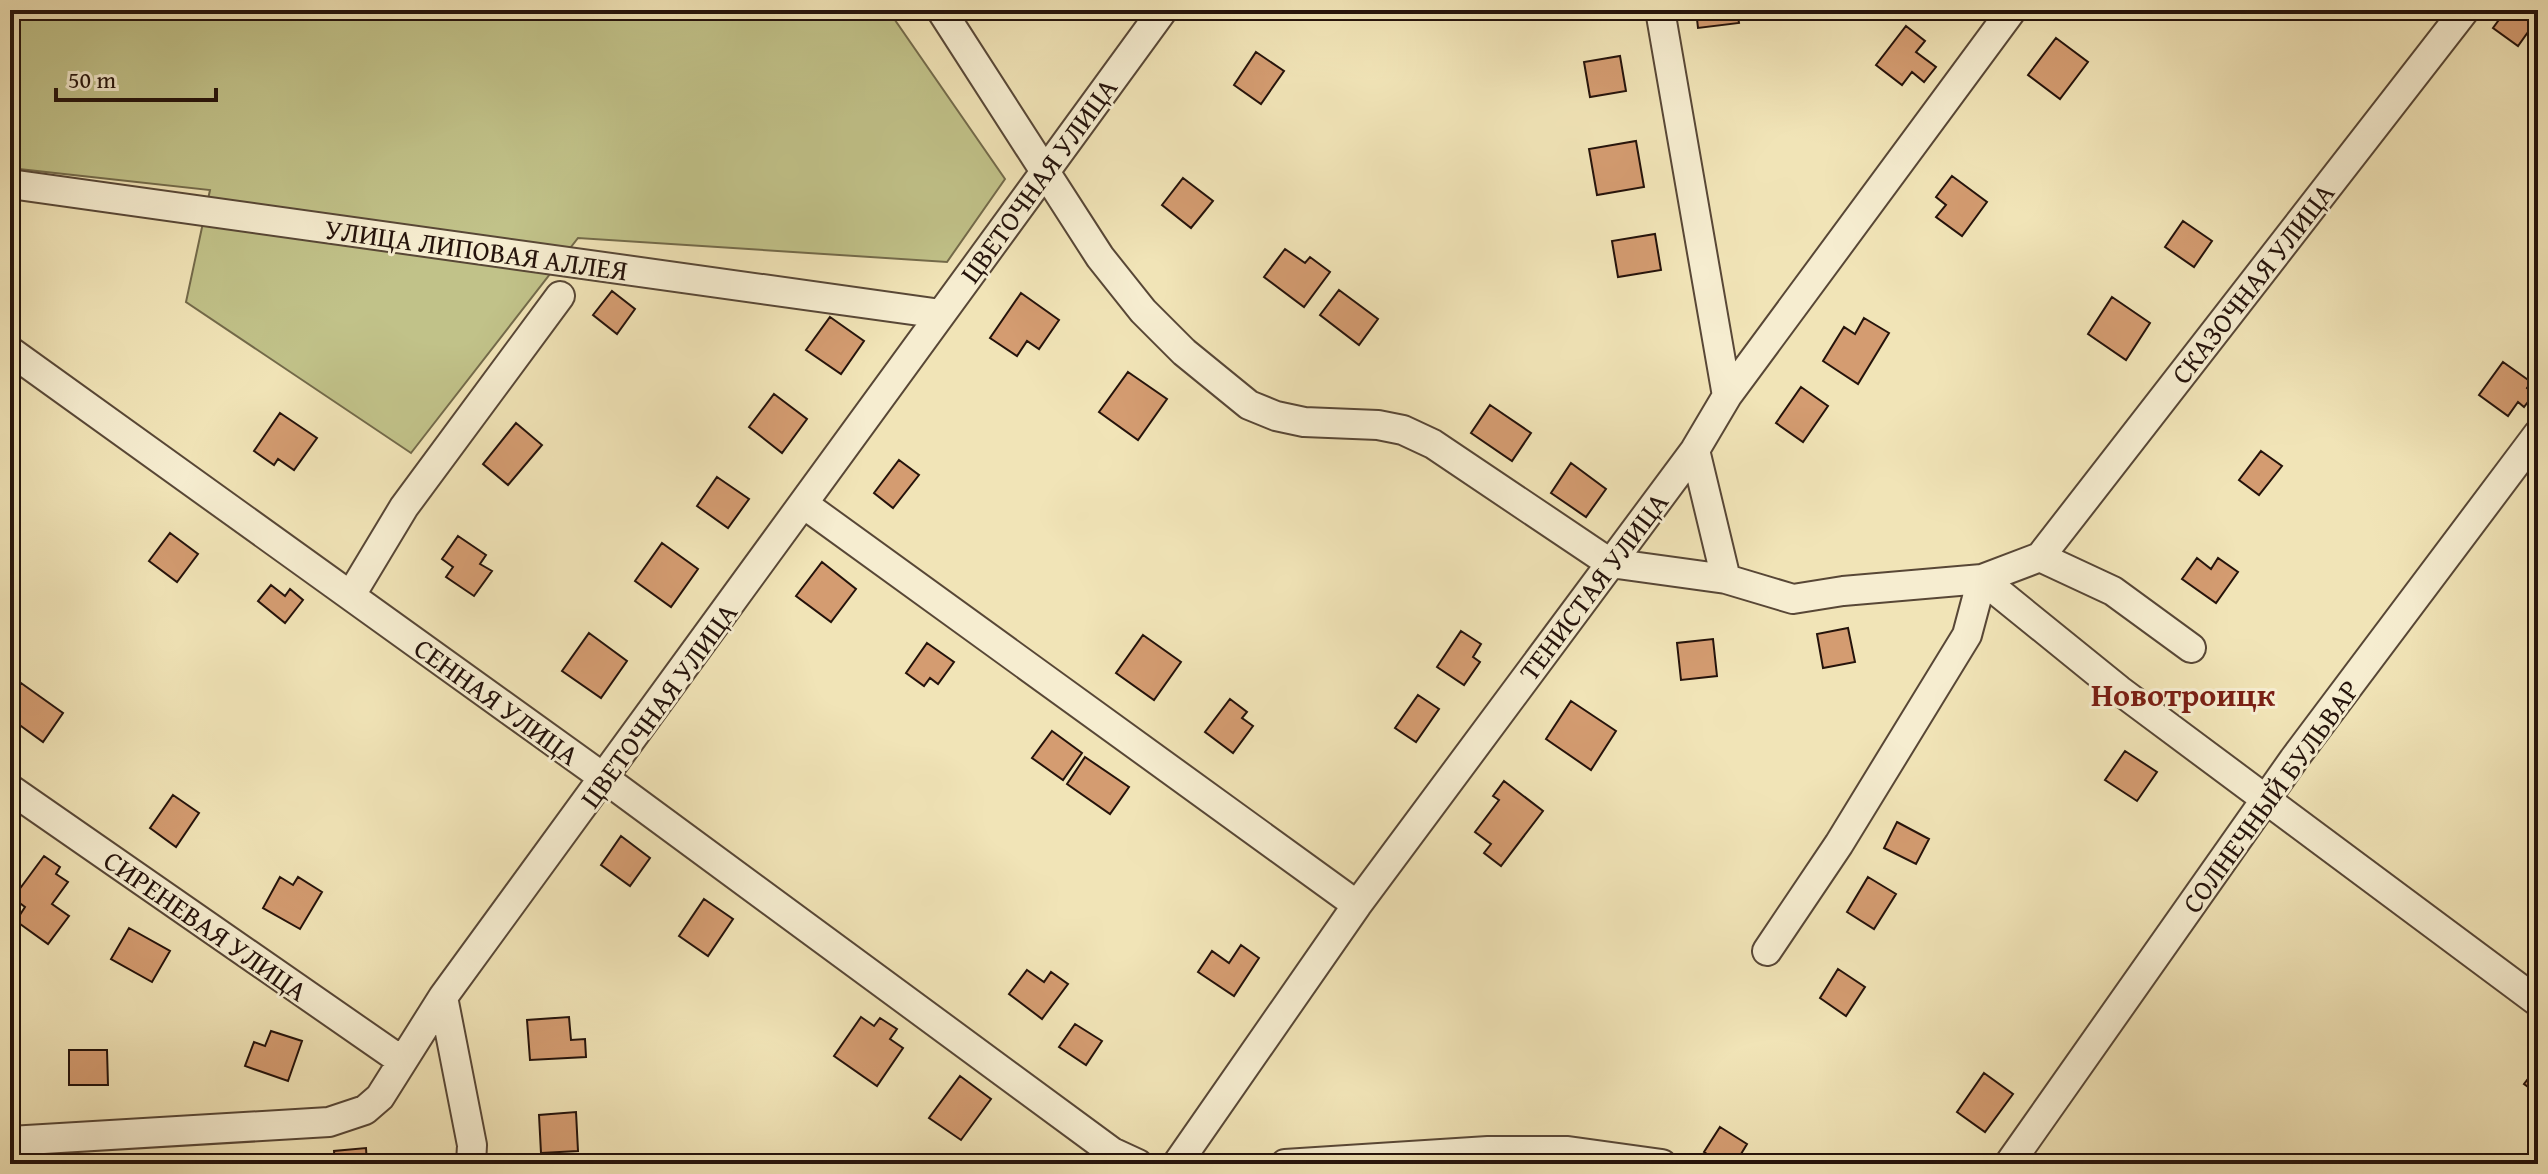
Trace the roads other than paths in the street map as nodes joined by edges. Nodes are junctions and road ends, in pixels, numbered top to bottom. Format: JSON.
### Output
{"nodes":[{"id":1,"x":941,"y":10,"type":"edge"},
{"id":2,"x":1163,"y":10,"type":"edge"},
{"id":3,"x":1660,"y":10,"type":"edge"},
{"id":4,"x":2012,"y":10,"type":"edge"},
{"id":5,"x":2465,"y":10,"type":"edge"},
{"id":6,"x":1044,"y":170,"type":"junction"},
{"id":7,"x":10,"y":184,"type":"edge"},
{"id":8,"x":560,"y":296,"type":"dead end"},
{"id":9,"x":941,"y":314,"type":"junction"},
{"id":10,"x":10,"y":351,"type":"edge"},
{"id":11,"x":1727,"y":396,"type":"junction"},
{"id":12,"x":2538,"y":434,"type":"edge"},
{"id":13,"x":1695,"y":450,"type":"junction"},
{"id":14,"x":805,"y":505,"type":"junction"},
{"id":15,"x":2040,"y":557,"type":"junction"},
{"id":16,"x":1610,"y":563,"type":"junction"},
{"id":17,"x":1726,"y":579,"type":"junction"},
{"id":18,"x":1982,"y":579,"type":"junction"},
{"id":19,"x":351,"y":595,"type":"junction"},
{"id":20,"x":2191,"y":648,"type":"dead end"},
{"id":21,"x":604,"y":778,"type":"junction"},
{"id":22,"x":10,"y":789,"type":"edge"},
{"id":23,"x":2266,"y":799,"type":"junction"},
{"id":24,"x":1357,"y":905,"type":"junction"},
{"id":25,"x":1767,"y":951,"type":"dead end"},
{"id":26,"x":443,"y":997,"type":"junction"},
{"id":27,"x":2538,"y":1002,"type":"edge"},
{"id":28,"x":402,"y":1061,"type":"junction"},
{"id":29,"x":10,"y":1141,"type":"edge"},
{"id":30,"x":1489,"y":1157,"type":"edge"},
{"id":31,"x":471,"y":1164,"type":"edge"},
{"id":32,"x":1138,"y":1164,"type":"edge"},
{"id":33,"x":1177,"y":1164,"type":"edge"},
{"id":34,"x":1285,"y":1164,"type":"edge"},
{"id":35,"x":1662,"y":1164,"type":"edge"},
{"id":36,"x":2009,"y":1164,"type":"edge"}],
"edges":[{"from":1,"to":6,"type":"street"},
{"from":2,"to":6,"type":"street","name":"ЦВЕТОЧНАЯ УЛИЦА"},
{"from":3,"to":11,"type":"street"},
{"from":4,"to":11,"type":"street","name":"ТЕНИСТАЯ УЛИЦА"},
{"from":5,"to":15,"type":"street","name":"СКАЗОЧНАЯ УЛИЦА"},
{"from":6,"to":9,"type":"street","name":"ЦВЕТОЧНАЯ УЛИЦА"},
{"from":6,"to":16,"type":"street"},
{"from":7,"to":9,"type":"street","name":"УЛИЦА ЛИПОВАЯ АЛЛЕЯ"},
{"from":8,"to":19,"type":"street"},
{"from":9,"to":14,"type":"street","name":"ЦВЕТОЧНАЯ УЛИЦА"},
{"from":10,"to":19,"type":"street","name":"СЕННАЯ УЛИЦА"},
{"from":11,"to":13,"type":"street","name":"ТЕНИСТАЯ УЛИЦА"},
{"from":12,"to":23,"type":"street","name":"СОЛНЕЧНЫЙ БУЛЬВАР"},
{"from":13,"to":16,"type":"street","name":"ТЕНИСТАЯ УЛИЦА"},
{"from":13,"to":17,"type":"street"},
{"from":14,"to":21,"type":"street","name":"ЦВЕТОЧНАЯ УЛИЦА"},
{"from":14,"to":24,"type":"street"},
{"from":15,"to":18,"type":"street"},
{"from":15,"to":20,"type":"street"},
{"from":16,"to":17,"type":"street"},
{"from":16,"to":24,"type":"street","name":"ТЕНИСТАЯ УЛИЦА"},
{"from":17,"to":18,"type":"street"},
{"from":18,"to":23,"type":"street"},
{"from":18,"to":25,"type":"street"},
{"from":19,"to":21,"type":"street","name":"СЕННАЯ УЛИЦА"},
{"from":21,"to":26,"type":"street","name":"ЦВЕТОЧНАЯ УЛИЦА"},
{"from":21,"to":32,"type":"street","name":"СЕННАЯ УЛИЦА"},
{"from":22,"to":28,"type":"street","name":"СИРЕНЕВАЯ УЛИЦА"},
{"from":23,"to":27,"type":"street"},
{"from":23,"to":36,"type":"street","name":"СОЛНЕЧНЫЙ БУЛЬВАР"},
{"from":24,"to":33,"type":"street","name":"ТЕНИСТАЯ УЛИЦА"},
{"from":26,"to":28,"type":"street","name":"ЦВЕТОЧНАЯ УЛИЦА"},
{"from":26,"to":31,"type":"street"},
{"from":28,"to":29,"type":"street","name":"ЦВЕТОЧНАЯ УЛИЦА"},
{"from":30,"to":34,"type":"street"},
{"from":30,"to":35,"type":"street"}]}
